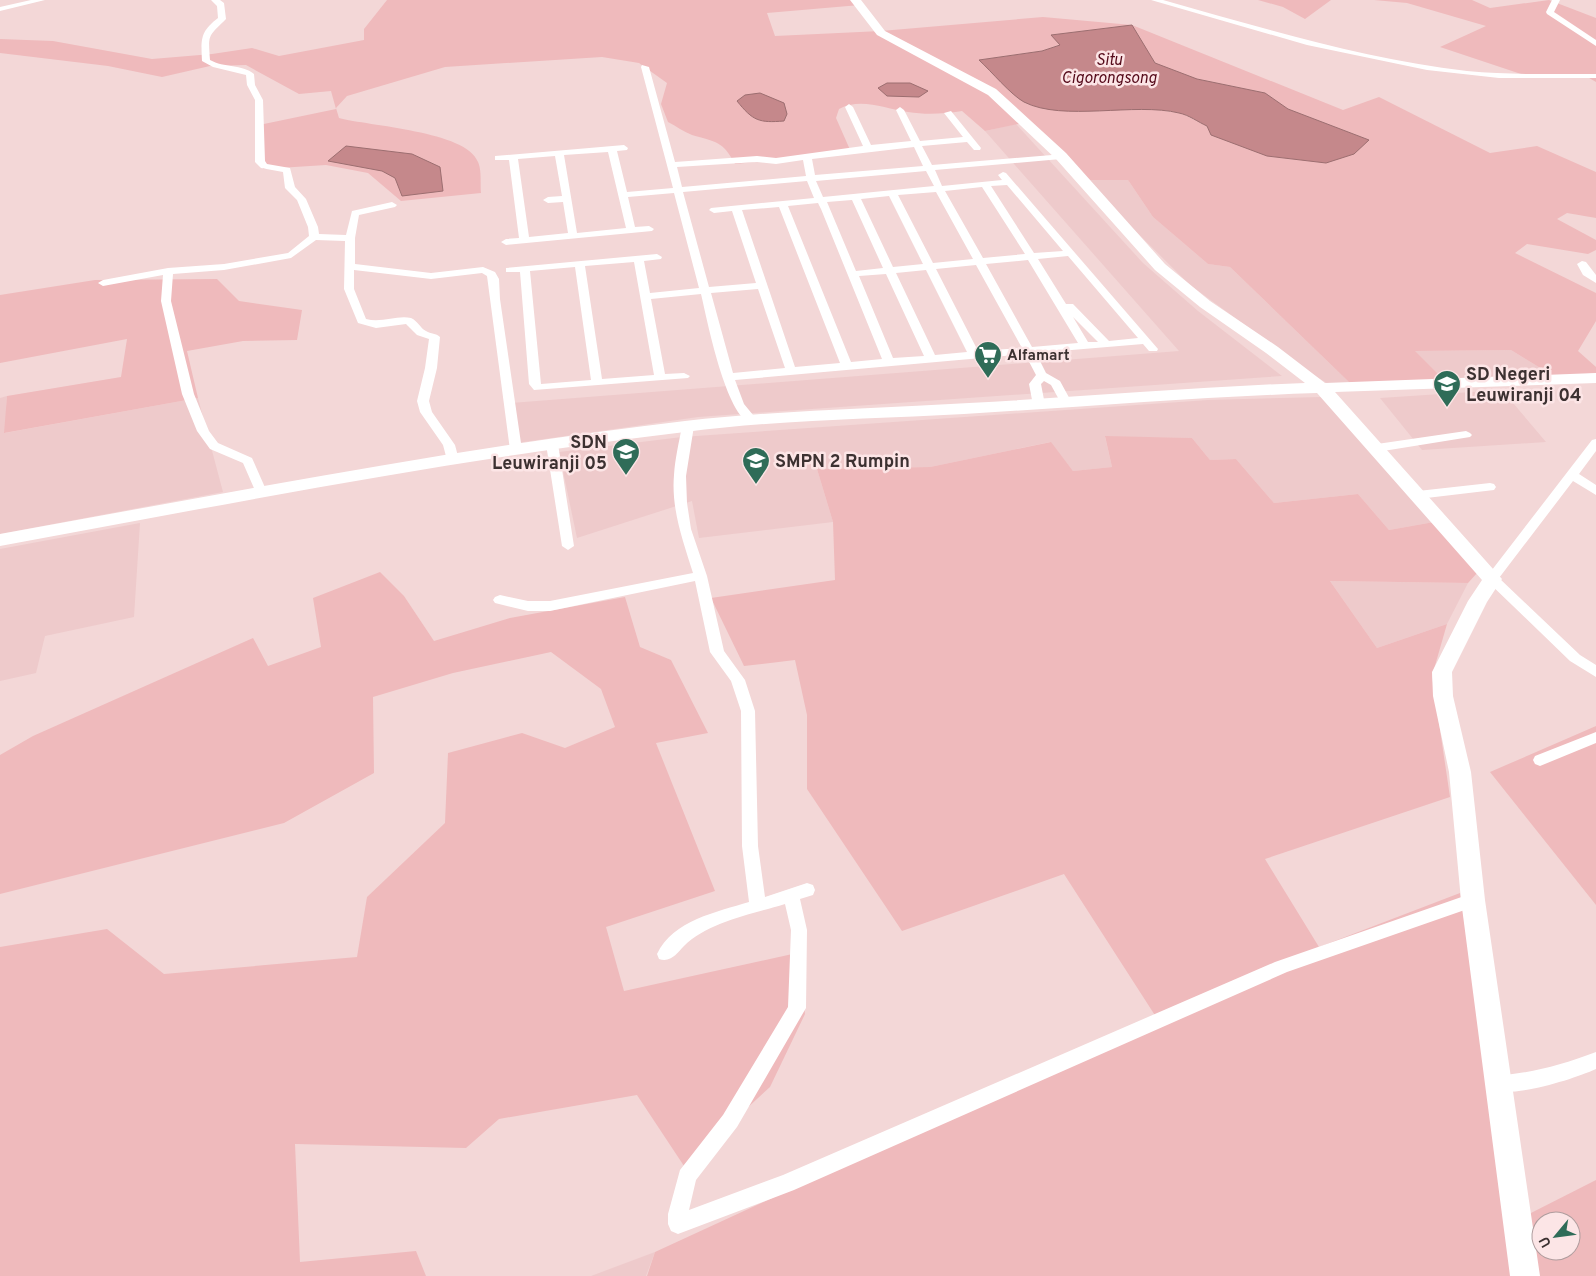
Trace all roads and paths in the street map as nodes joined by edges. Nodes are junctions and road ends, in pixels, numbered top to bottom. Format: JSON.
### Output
{"nodes":[{"id":1,"x":41,"y":0,"type":"edge"},
{"id":2,"x":215,"y":0,"type":"edge"},
{"id":3,"x":855,"y":0,"type":"edge"},
{"id":4,"x":1155,"y":0,"type":"edge"},
{"id":5,"x":1544,"y":0,"type":"edge"},
{"id":6,"x":1554,"y":2,"type":"edge"},
{"id":7,"x":0,"y":9,"type":"edge"},
{"id":8,"x":1596,"y":44,"type":"edge"},
{"id":9,"x":645,"y":67,"type":"dead end"},
{"id":10,"x":1596,"y":76,"type":"edge"},
{"id":11,"x":849,"y":107,"type":"dead end"},
{"id":12,"x":900,"y":110,"type":"dead end"},
{"id":13,"x":948,"y":113,"type":"dead end"},
{"id":14,"x":968,"y":139,"type":"junction"},
{"id":15,"x":917,"y":144,"type":"junction"},
{"id":16,"x":624,"y":148,"type":"dead end"},
{"id":17,"x":868,"y":148,"type":"junction"},
{"id":18,"x":977,"y":148,"type":"dead end"},
{"id":19,"x":612,"y":149,"type":"junction"},
{"id":20,"x":559,"y":154,"type":"junction"},
{"id":21,"x":1061,"y":156,"type":"junction"},
{"id":22,"x":513,"y":157,"type":"junction"},
{"id":23,"x":807,"y":157,"type":"junction"},
{"id":24,"x":498,"y":158,"type":"dead end"},
{"id":25,"x":671,"y":165,"type":"junction"},
{"id":26,"x":928,"y":167,"type":"junction"},
{"id":27,"x":1001,"y":173,"type":"dead end"},
{"id":28,"x":810,"y":177,"type":"junction"},
{"id":29,"x":1009,"y":182,"type":"junction"},
{"id":30,"x":985,"y":184,"type":"junction"},
{"id":31,"x":939,"y":188,"type":"junction"},
{"id":32,"x":678,"y":190,"type":"junction"},
{"id":33,"x":892,"y":192,"type":"junction"},
{"id":34,"x":624,"y":195,"type":"junction"},
{"id":35,"x":855,"y":197,"type":"junction"},
{"id":36,"x":566,"y":199,"type":"junction"},
{"id":37,"x":548,"y":200,"type":"dead end"},
{"id":38,"x":820,"y":200,"type":"junction"},
{"id":39,"x":392,"y":204,"type":"dead end"},
{"id":40,"x":782,"y":204,"type":"junction"},
{"id":41,"x":736,"y":208,"type":"junction"},
{"id":42,"x":714,"y":210,"type":"dead end"},
{"id":43,"x":649,"y":229,"type":"dead end"},
{"id":44,"x":631,"y":230,"type":"junction"},
{"id":45,"x":573,"y":236,"type":"junction"},
{"id":46,"x":314,"y":237,"type":"junction"},
{"id":47,"x":350,"y":238,"type":"junction"},
{"id":48,"x":524,"y":240,"type":"junction"},
{"id":49,"x":506,"y":242,"type":"dead end"},
{"id":50,"x":1070,"y":253,"type":"junction"},
{"id":51,"x":657,"y":257,"type":"dead end"},
{"id":52,"x":1030,"y":257,"type":"junction"},
{"id":53,"x":638,"y":258,"type":"junction"},
{"id":54,"x":980,"y":261,"type":"junction"},
{"id":55,"x":580,"y":264,"type":"junction"},
{"id":56,"x":1582,"y":264,"type":"dead end"},
{"id":57,"x":349,"y":266,"type":"junction"},
{"id":58,"x":930,"y":266,"type":"junction"},
{"id":59,"x":525,"y":268,"type":"junction"},
{"id":60,"x":510,"y":270,"type":"dead end"},
{"id":61,"x":890,"y":270,"type":"junction"},
{"id":62,"x":168,"y":271,"type":"junction"},
{"id":63,"x":852,"y":274,"type":"junction"},
{"id":64,"x":1596,"y":280,"type":"edge"},
{"id":65,"x":104,"y":283,"type":"dead end"},
{"id":66,"x":763,"y":285,"type":"junction"},
{"id":67,"x":706,"y":290,"type":"junction"},
{"id":68,"x":1056,"y":293,"type":"junction"},
{"id":69,"x":646,"y":296,"type":"junction"},
{"id":70,"x":1106,"y":344,"type":"junction"},
{"id":71,"x":1085,"y":346,"type":"junction"},
{"id":72,"x":1029,"y":351,"type":"junction"},
{"id":73,"x":974,"y":355,"type":"junction"},
{"id":74,"x":931,"y":358,"type":"junction"},
{"id":75,"x":889,"y":362,"type":"junction"},
{"id":76,"x":846,"y":366,"type":"junction"},
{"id":77,"x":791,"y":371,"type":"junction"},
{"id":78,"x":1042,"y":375,"type":"junction"},
{"id":79,"x":684,"y":376,"type":"dead end"},
{"id":80,"x":729,"y":377,"type":"junction"},
{"id":81,"x":660,"y":378,"type":"junction"},
{"id":82,"x":1596,"y":378,"type":"edge"},
{"id":83,"x":597,"y":383,"type":"junction"},
{"id":84,"x":1323,"y":389,"type":"junction"},
{"id":85,"x":1066,"y":403,"type":"junction"},
{"id":86,"x":739,"y":405,"type":"junction"},
{"id":87,"x":1038,"y":405,"type":"junction"},
{"id":88,"x":752,"y":421,"type":"junction"},
{"id":89,"x":730,"y":422,"type":"junction"},
{"id":90,"x":688,"y":426,"type":"junction"},
{"id":91,"x":1466,"y":436,"type":"dead end"},
{"id":92,"x":1596,"y":443,"type":"edge"},
{"id":93,"x":552,"y":444,"type":"junction"},
{"id":94,"x":1377,"y":448,"type":"junction"},
{"id":95,"x":516,"y":450,"type":"junction"},
{"id":96,"x":453,"y":460,"type":"junction"},
{"id":97,"x":1572,"y":475,"type":"junction"},
{"id":98,"x":1490,"y":487,"type":"dead end"},
{"id":99,"x":1596,"y":491,"type":"edge"},
{"id":100,"x":261,"y":492,"type":"junction"},
{"id":101,"x":1418,"y":495,"type":"junction"},
{"id":102,"x":0,"y":540,"type":"edge"},
{"id":103,"x":568,"y":546,"type":"dead end"},
{"id":104,"x":700,"y":576,"type":"junction"},
{"id":105,"x":1492,"y":579,"type":"junction"},
{"id":106,"x":500,"y":600,"type":"dead end"},
{"id":107,"x":1595,"y":670,"type":"edge"},
{"id":108,"x":1596,"y":737,"type":"edge"},
{"id":109,"x":1540,"y":760,"type":"dead end"},
{"id":110,"x":1474,"y":900,"type":"junction"},
{"id":111,"x":758,"y":906,"type":"junction"},
{"id":112,"x":665,"y":954,"type":"dead end"},
{"id":113,"x":1596,"y":1060,"type":"edge"},
{"id":114,"x":1498,"y":1084,"type":"junction"},
{"id":115,"x":1524,"y":1276,"type":"edge"}],
"edges":[{"from":1,"to":7,"type":"street"},
{"from":2,"to":46,"type":"street"},
{"from":3,"to":21,"type":"main road"},
{"from":4,"to":10,"type":"street"},
{"from":5,"to":6,"type":"street"},
{"from":6,"to":8,"type":"street"},
{"from":9,"to":25,"type":"street"},
{"from":11,"to":17,"type":"street"},
{"from":12,"to":15,"type":"street"},
{"from":13,"to":14,"type":"street"},
{"from":14,"to":15,"type":"street"},
{"from":14,"to":18,"type":"street"},
{"from":15,"to":17,"type":"street"},
{"from":15,"to":26,"type":"street"},
{"from":16,"to":19,"type":"street"},
{"from":17,"to":23,"type":"street"},
{"from":19,"to":20,"type":"street"},
{"from":19,"to":34,"type":"street"},
{"from":20,"to":22,"type":"street"},
{"from":20,"to":36,"type":"street"},
{"from":21,"to":26,"type":"street"},
{"from":21,"to":84,"type":"main road"},
{"from":22,"to":24,"type":"street"},
{"from":22,"to":48,"type":"street"},
{"from":23,"to":25,"type":"street"},
{"from":23,"to":28,"type":"street"},
{"from":25,"to":32,"type":"street"},
{"from":26,"to":28,"type":"street"},
{"from":26,"to":31,"type":"street"},
{"from":27,"to":29,"type":"street"},
{"from":28,"to":32,"type":"street"},
{"from":28,"to":38,"type":"street"},
{"from":29,"to":30,"type":"street"},
{"from":29,"to":50,"type":"street"},
{"from":30,"to":31,"type":"street"},
{"from":30,"to":52,"type":"street"},
{"from":31,"to":33,"type":"street"},
{"from":31,"to":54,"type":"street"},
{"from":32,"to":34,"type":"street"},
{"from":32,"to":67,"type":"street"},
{"from":33,"to":35,"type":"street"},
{"from":33,"to":58,"type":"street"},
{"from":34,"to":44,"type":"street"},
{"from":35,"to":38,"type":"street"},
{"from":35,"to":61,"type":"street"},
{"from":36,"to":37,"type":"street"},
{"from":36,"to":45,"type":"street"},
{"from":38,"to":40,"type":"street"},
{"from":38,"to":63,"type":"street"},
{"from":39,"to":47,"type":"street"},
{"from":40,"to":41,"type":"street"},
{"from":40,"to":76,"type":"street"},
{"from":41,"to":42,"type":"street"},
{"from":41,"to":66,"type":"street"},
{"from":43,"to":44,"type":"street"},
{"from":44,"to":45,"type":"street"},
{"from":45,"to":48,"type":"street"},
{"from":46,"to":47,"type":"street"},
{"from":46,"to":62,"type":"street"},
{"from":47,"to":57,"type":"street"},
{"from":48,"to":49,"type":"street"},
{"from":50,"to":52,"type":"street"},
{"from":50,"to":70,"type":"street"},
{"from":51,"to":53,"type":"street"},
{"from":52,"to":54,"type":"street"},
{"from":52,"to":68,"type":"street"},
{"from":53,"to":55,"type":"street"},
{"from":53,"to":69,"type":"street"},
{"from":54,"to":58,"type":"street"},
{"from":54,"to":72,"type":"street"},
{"from":55,"to":59,"type":"street"},
{"from":55,"to":83,"type":"street"},
{"from":56,"to":64,"type":"street"},
{"from":57,"to":95,"type":"street"},
{"from":57,"to":96,"type":"street"},
{"from":58,"to":61,"type":"street"},
{"from":58,"to":73,"type":"street"},
{"from":59,"to":60,"type":"street"},
{"from":59,"to":83,"type":"street"},
{"from":61,"to":63,"type":"street"},
{"from":61,"to":74,"type":"street"},
{"from":62,"to":65,"type":"street"},
{"from":62,"to":100,"type":"street"},
{"from":63,"to":75,"type":"street"},
{"from":66,"to":67,"type":"street"},
{"from":66,"to":77,"type":"street"},
{"from":67,"to":69,"type":"street"},
{"from":67,"to":80,"type":"street"},
{"from":68,"to":70,"type":"street"},
{"from":68,"to":71,"type":"street"},
{"from":69,"to":81,"type":"street"},
{"from":70,"to":71,"type":"street"},
{"from":71,"to":72,"type":"street"},
{"from":72,"to":73,"type":"street"},
{"from":72,"to":78,"type":"street"},
{"from":73,"to":74,"type":"street"},
{"from":74,"to":75,"type":"street"},
{"from":75,"to":76,"type":"street"},
{"from":76,"to":77,"type":"street"},
{"from":77,"to":80,"type":"street"},
{"from":78,"to":85,"type":"street"},
{"from":78,"to":87,"type":"street"},
{"from":79,"to":81,"type":"street"},
{"from":80,"to":86,"type":"street"},
{"from":81,"to":83,"type":"street"},
{"from":82,"to":84,"type":"main road"},
{"from":84,"to":85,"type":"main road"},
{"from":84,"to":94,"type":"main road"},
{"from":85,"to":87,"type":"main road"},
{"from":86,"to":88,"type":"street"},
{"from":86,"to":89,"type":"street"},
{"from":87,"to":88,"type":"main road"},
{"from":88,"to":89,"type":"main road"},
{"from":89,"to":90,"type":"main road"},
{"from":90,"to":93,"type":"main road"},
{"from":90,"to":104,"type":"street"},
{"from":91,"to":94,"type":"street"},
{"from":92,"to":97,"type":"street"},
{"from":93,"to":95,"type":"main road"},
{"from":93,"to":103,"type":"street"},
{"from":94,"to":101,"type":"main road"},
{"from":95,"to":96,"type":"main road"},
{"from":96,"to":100,"type":"main road"},
{"from":97,"to":99,"type":"street"},
{"from":97,"to":105,"type":"street"},
{"from":98,"to":101,"type":"street"},
{"from":100,"to":102,"type":"main road"},
{"from":101,"to":105,"type":"main road"},
{"from":104,"to":106,"type":"street"},
{"from":104,"to":111,"type":"street"},
{"from":105,"to":107,"type":"street"},
{"from":105,"to":110,"type":"main road"},
{"from":108,"to":109,"type":"street"},
{"from":110,"to":111,"type":"street"},
{"from":110,"to":114,"type":"main road"},
{"from":111,"to":112,"type":"street"},
{"from":113,"to":114,"type":"street"},
{"from":114,"to":115,"type":"main road"}]}
